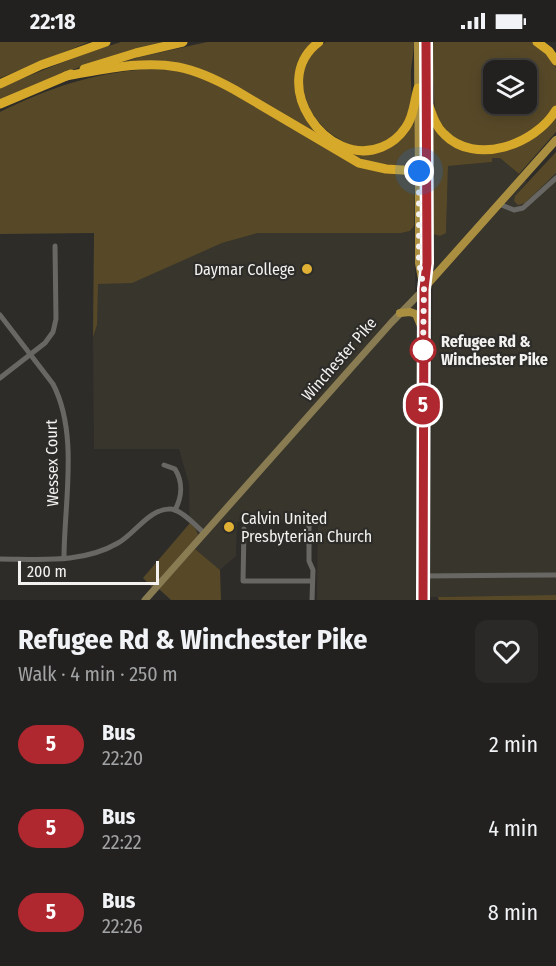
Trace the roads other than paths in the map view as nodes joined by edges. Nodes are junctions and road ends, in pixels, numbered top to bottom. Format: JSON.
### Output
{"nodes":[{"id":1,"x":106,"y":42,"type":"edge"},
{"id":2,"x":183,"y":42,"type":"edge"},
{"id":3,"x":319,"y":42,"type":"edge"},
{"id":4,"x":537,"y":42,"type":"edge"},
{"id":5,"x":422,"y":46,"type":"edge"},
{"id":6,"x":556,"y":61,"type":"edge"},
{"id":7,"x":66,"y":76,"type":"junction"},
{"id":8,"x":0,"y":84,"type":"edge"},
{"id":9,"x":418,"y":88,"type":"junction"},
{"id":10,"x":426,"y":97,"type":"junction"},
{"id":11,"x":0,"y":104,"type":"edge"},
{"id":12,"x":556,"y":110,"type":"edge"},
{"id":13,"x":556,"y":140,"type":"edge"},
{"id":14,"x":556,"y":147,"type":"edge"},
{"id":15,"x":541,"y":157,"type":"junction"},
{"id":16,"x":419,"y":171,"type":"junction"},
{"id":17,"x":556,"y":178,"type":"edge"},
{"id":18,"x":499,"y":204,"type":"junction"},
{"id":19,"x":55,"y":246,"type":"dead end"},
{"id":20,"x":427,"y":248,"type":"junction"},
{"id":21,"x":453,"y":255,"type":"junction"},
{"id":22,"x":424,"y":289,"type":"junction"},
{"id":23,"x":400,"y":313,"type":"junction"},
{"id":24,"x":0,"y":315,"type":"edge"},
{"id":25,"x":423,"y":333,"type":"junction"},
{"id":26,"x":31,"y":354,"type":"junction"},
{"id":27,"x":0,"y":378,"type":"edge"},
{"id":28,"x":164,"y":465,"type":"dead end"},
{"id":29,"x":175,"y":510,"type":"junction"},
{"id":30,"x":309,"y":526,"type":"dead end"},
{"id":31,"x":244,"y":529,"type":"dead end"},
{"id":32,"x":204,"y":533,"type":"junction"},
{"id":33,"x":64,"y":558,"type":"junction"},
{"id":34,"x":0,"y":559,"type":"edge"},
{"id":35,"x":556,"y":575,"type":"edge"},
{"id":36,"x":423,"y":576,"type":"junction"},
{"id":37,"x":312,"y":581,"type":"junction"},
{"id":38,"x":146,"y":600,"type":"edge"},
{"id":39,"x":312,"y":600,"type":"edge"},
{"id":40,"x":423,"y":600,"type":"edge"}],
"edges":[{"from":1,"to":8,"type":"highway"},
{"from":2,"to":7,"type":"highway"},
{"from":3,"to":9,"type":"highway"},
{"from":4,"to":6,"type":"highway"},
{"from":5,"to":9,"type":"main road"},
{"from":5,"to":10,"type":"main road"},
{"from":7,"to":11,"type":"highway"},
{"from":7,"to":16,"type":"highway"},
{"from":9,"to":16,"type":"main road"},
{"from":10,"to":12,"type":"highway"},
{"from":10,"to":20,"type":"main road"},
{"from":13,"to":15,"type":"main road","name":"Winchester Pike"},
{"from":14,"to":15,"type":"main road"},
{"from":15,"to":18,"type":"main road","name":"Winchester Pike"},
{"from":16,"to":22,"type":"main road"},
{"from":17,"to":18,"type":"street"},
{"from":18,"to":21,"type":"main road","name":"Winchester Pike"},
{"from":19,"to":26,"type":"street"},
{"from":20,"to":21,"type":"main road"},
{"from":20,"to":22,"type":"main road"},
{"from":21,"to":22,"type":"main road","name":"Winchester Pike"},
{"from":22,"to":23,"type":"main road","name":"Winchester Pike"},
{"from":22,"to":25,"type":"main road"},
{"from":23,"to":25,"type":"main road"},
{"from":23,"to":32,"type":"main road","name":"Winchester Pike"},
{"from":24,"to":26,"type":"street","name":"Wessex Court"},
{"from":25,"to":36,"type":"main road"},
{"from":26,"to":27,"type":"street"},
{"from":26,"to":33,"type":"street","name":"Wessex Court"},
{"from":28,"to":29,"type":"street"},
{"from":29,"to":32,"type":"street"},
{"from":29,"to":33,"type":"street"},
{"from":30,"to":37,"type":"street"},
{"from":31,"to":37,"type":"street"},
{"from":32,"to":38,"type":"main road","name":"Winchester Pike"},
{"from":33,"to":34,"type":"street"},
{"from":35,"to":36,"type":"street"},
{"from":36,"to":40,"type":"main road"},
{"from":37,"to":39,"type":"street"}]}
